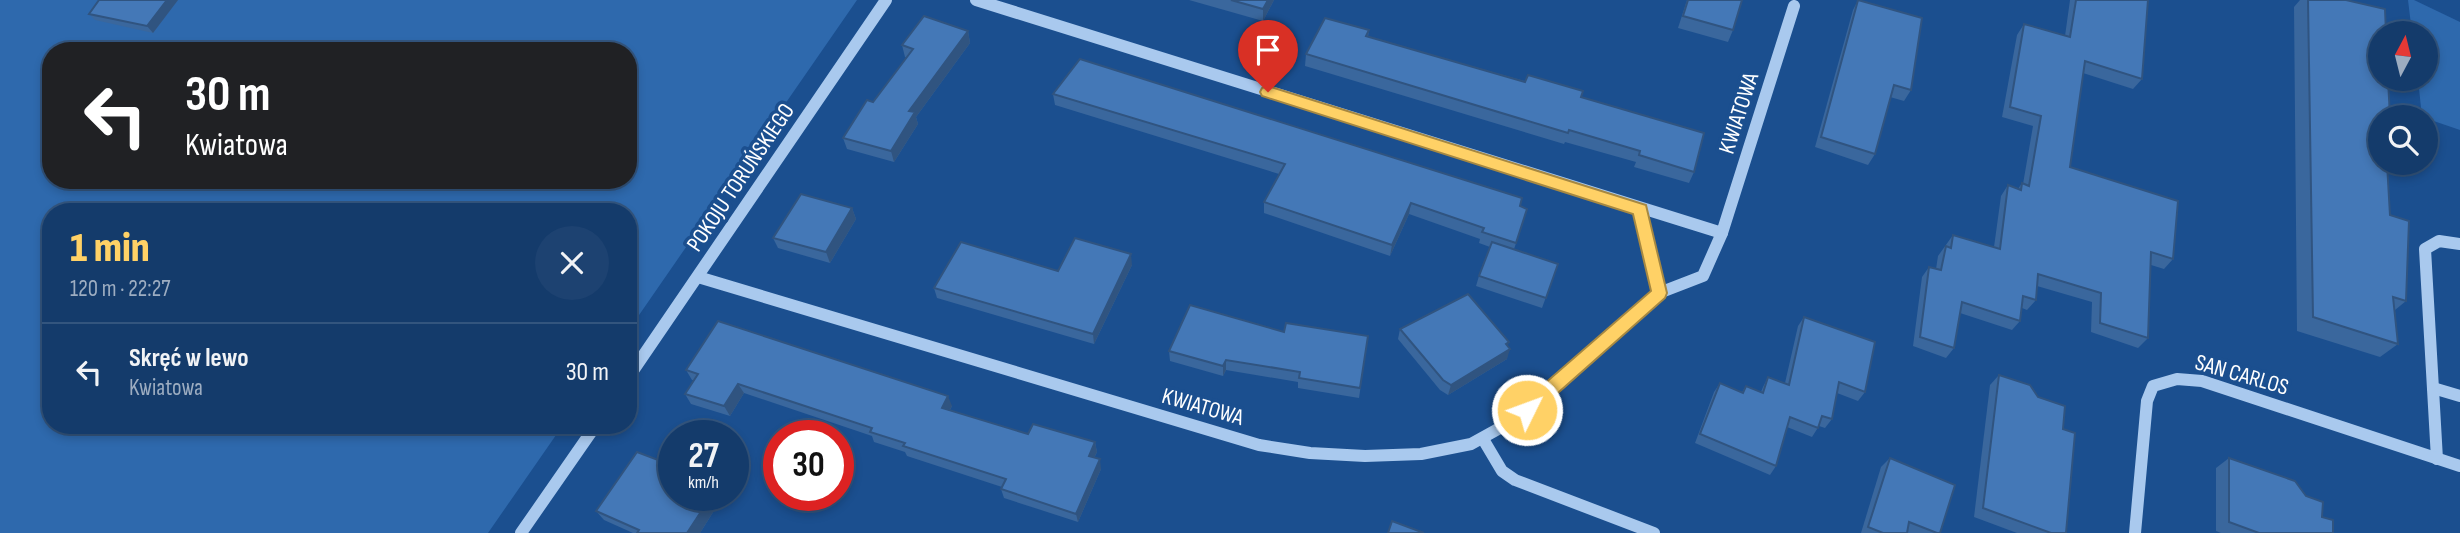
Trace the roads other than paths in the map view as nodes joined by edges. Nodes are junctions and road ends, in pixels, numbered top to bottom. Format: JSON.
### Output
{"nodes":[{"id":1,"x":887,"y":0,"type":"edge"},
{"id":2,"x":976,"y":0,"type":"edge"},
{"id":3,"x":1794,"y":5,"type":"dead end"},
{"id":4,"x":1640,"y":210,"type":"junction"},
{"id":5,"x":1722,"y":233,"type":"junction"},
{"id":6,"x":2460,"y":244,"type":"edge"},
{"id":7,"x":698,"y":276,"type":"junction"},
{"id":8,"x":1659,"y":293,"type":"junction"},
{"id":9,"x":637,"y":365,"type":"edge"},
{"id":10,"x":2433,"y":388,"type":"junction"},
{"id":11,"x":2460,"y":396,"type":"edge"},
{"id":12,"x":590,"y":434,"type":"edge"},
{"id":13,"x":1482,"y":439,"type":"junction"},
{"id":14,"x":2437,"y":459,"type":"junction"},
{"id":15,"x":2460,"y":466,"type":"edge"},
{"id":16,"x":521,"y":533,"type":"edge"},
{"id":17,"x":1654,"y":533,"type":"edge"},
{"id":18,"x":2135,"y":533,"type":"edge"}],
"edges":[{"from":1,"to":7,"type":"street","name":"POKOJU TORUŃSKIEGO"},
{"from":2,"to":4,"type":"street"},
{"from":3,"to":5,"type":"street","name":"KWIATOWA"},
{"from":4,"to":5,"type":"street"},
{"from":4,"to":8,"type":"street"},
{"from":5,"to":8,"type":"street","name":"KWIATOWA"},
{"from":6,"to":10,"type":"street"},
{"from":7,"to":9,"type":"street","name":"POKOJU TORUŃSKIEGO"},
{"from":7,"to":13,"type":"street","name":"KWIATOWA"},
{"from":8,"to":13,"type":"street","name":"KWIATOWA"},
{"from":10,"to":11,"type":"street"},
{"from":10,"to":14,"type":"street"},
{"from":12,"to":16,"type":"street"},
{"from":13,"to":17,"type":"street"},
{"from":14,"to":15,"type":"street","name":"SAN CARLOS"},
{"from":14,"to":18,"type":"street","name":"SAN CARLOS"}]}
